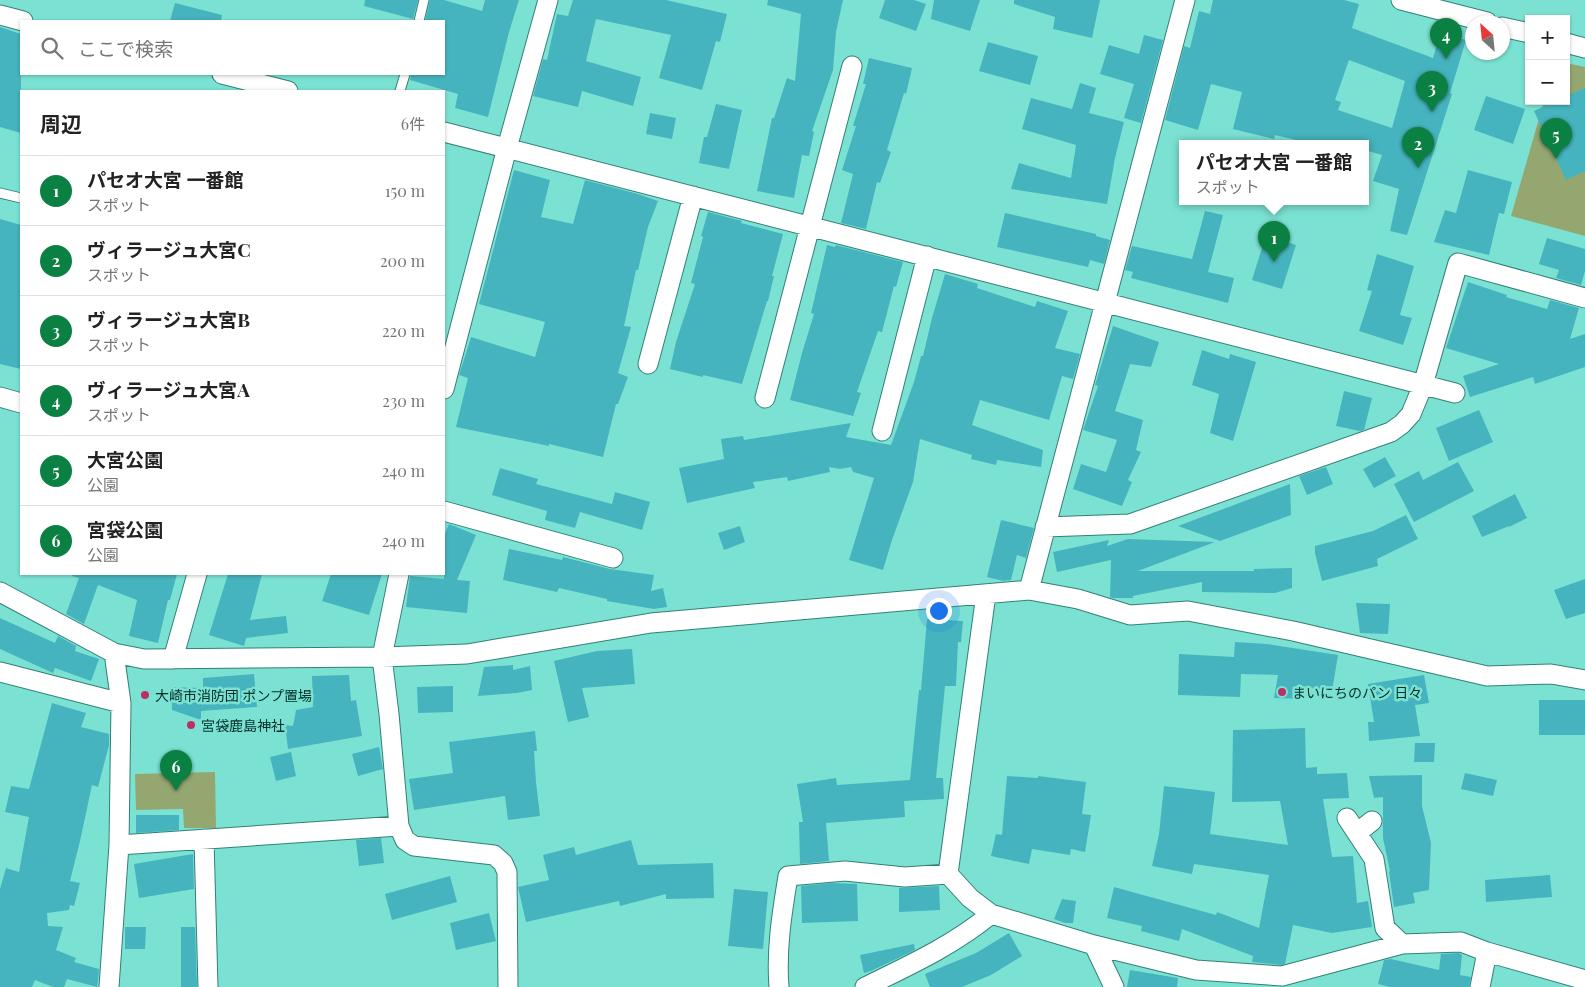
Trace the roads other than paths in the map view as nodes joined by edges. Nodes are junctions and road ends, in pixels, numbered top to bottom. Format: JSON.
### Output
{"nodes":[{"id":1,"x":424,"y":0,"type":"edge"},
{"id":2,"x":548,"y":0,"type":"edge"},
{"id":3,"x":1185,"y":0,"type":"edge"},
{"id":4,"x":1401,"y":0,"type":"edge"},
{"id":5,"x":0,"y":15,"type":"edge"},
{"id":6,"x":1465,"y":16,"type":"edge"},
{"id":7,"x":20,"y":20,"type":"edge"},
{"id":8,"x":419,"y":20,"type":"edge"},
{"id":9,"x":1510,"y":28,"type":"edge"},
{"id":10,"x":1525,"y":32,"type":"edge"},
{"id":11,"x":1570,"y":44,"type":"edge"},
{"id":12,"x":1585,"y":48,"type":"edge"},
{"id":13,"x":852,"y":66,"type":"dead end"},
{"id":14,"x":226,"y":75,"type":"edge"},
{"id":15,"x":405,"y":75,"type":"edge"},
{"id":16,"x":284,"y":90,"type":"edge"},
{"id":17,"x":400,"y":90,"type":"edge"},
{"id":18,"x":445,"y":132,"type":"edge"},
{"id":19,"x":507,"y":148,"type":"junction"},
{"id":20,"x":0,"y":193,"type":"edge"},
{"id":21,"x":694,"y":196,"type":"junction"},
{"id":22,"x":20,"y":198,"type":"edge"},
{"id":23,"x":810,"y":226,"type":"junction"},
{"id":24,"x":927,"y":256,"type":"junction"},
{"id":25,"x":1585,"y":298,"type":"edge"},
{"id":26,"x":1105,"y":303,"type":"junction"},
{"id":27,"x":648,"y":364,"type":"dead end"},
{"id":28,"x":445,"y":385,"type":"edge"},
{"id":29,"x":1423,"y":385,"type":"junction"},
{"id":30,"x":1455,"y":393,"type":"dead end"},
{"id":31,"x":0,"y":397,"type":"edge"},
{"id":32,"x":765,"y":398,"type":"dead end"},
{"id":33,"x":20,"y":403,"type":"edge"},
{"id":34,"x":882,"y":431,"type":"dead end"},
{"id":35,"x":445,"y":511,"type":"edge"},
{"id":36,"x":1046,"y":527,"type":"junction"},
{"id":37,"x":612,"y":558,"type":"dead end"},
{"id":38,"x":198,"y":575,"type":"edge"},
{"id":39,"x":399,"y":575,"type":"edge"},
{"id":40,"x":1029,"y":590,"type":"junction"},
{"id":41,"x":0,"y":592,"type":"edge"},
{"id":42,"x":986,"y":594,"type":"junction"},
{"id":43,"x":114,"y":653,"type":"junction"},
{"id":44,"x":382,"y":657,"type":"junction"},
{"id":45,"x":172,"y":659,"type":"junction"},
{"id":46,"x":0,"y":672,"type":"edge"},
{"id":47,"x":1585,"y":680,"type":"edge"},
{"id":48,"x":122,"y":703,"type":"junction"},
{"id":49,"x":1372,"y":821,"type":"dead end"},
{"id":50,"x":399,"y":826,"type":"junction"},
{"id":51,"x":204,"y":839,"type":"junction"},
{"id":52,"x":118,"y":845,"type":"junction"},
{"id":53,"x":948,"y":874,"type":"junction"},
{"id":54,"x":991,"y":914,"type":"junction"},
{"id":55,"x":1402,"y":944,"type":"junction"},
{"id":56,"x":1094,"y":945,"type":"junction"},
{"id":57,"x":1487,"y":952,"type":"junction"},
{"id":58,"x":1585,"y":980,"type":"edge"},
{"id":59,"x":109,"y":987,"type":"edge"},
{"id":60,"x":208,"y":987,"type":"edge"},
{"id":61,"x":508,"y":987,"type":"edge"},
{"id":62,"x":779,"y":987,"type":"edge"},
{"id":63,"x":864,"y":987,"type":"edge"},
{"id":64,"x":1114,"y":987,"type":"edge"},
{"id":65,"x":1480,"y":987,"type":"edge"}],
"edges":[{"from":1,"to":8,"type":"lane"},
{"from":2,"to":19,"type":"street"},
{"from":3,"to":26,"type":"street"},
{"from":4,"to":6,"type":"street"},
{"from":5,"to":7,"type":"street"},
{"from":9,"to":10,"type":"street"},
{"from":11,"to":12,"type":"street"},
{"from":13,"to":23,"type":"street"},
{"from":14,"to":16,"type":"street"},
{"from":15,"to":17,"type":"lane"},
{"from":18,"to":19,"type":"street"},
{"from":19,"to":21,"type":"street"},
{"from":19,"to":28,"type":"street"},
{"from":20,"to":22,"type":"lane"},
{"from":21,"to":23,"type":"street"},
{"from":21,"to":27,"type":"street"},
{"from":23,"to":24,"type":"street"},
{"from":23,"to":32,"type":"street"},
{"from":24,"to":26,"type":"street"},
{"from":24,"to":34,"type":"street"},
{"from":25,"to":29,"type":"street"},
{"from":26,"to":29,"type":"street"},
{"from":26,"to":36,"type":"street"},
{"from":29,"to":30,"type":"street"},
{"from":29,"to":36,"type":"street"},
{"from":31,"to":33,"type":"street"},
{"from":35,"to":37,"type":"street"},
{"from":36,"to":40,"type":"street"},
{"from":38,"to":45,"type":"street"},
{"from":39,"to":44,"type":"street"},
{"from":40,"to":42,"type":"street"},
{"from":40,"to":47,"type":"street"},
{"from":41,"to":43,"type":"street"},
{"from":42,"to":44,"type":"street"},
{"from":42,"to":53,"type":"street"},
{"from":43,"to":45,"type":"street"},
{"from":43,"to":48,"type":"street"},
{"from":44,"to":45,"type":"street"},
{"from":44,"to":50,"type":"street"},
{"from":46,"to":48,"type":"street"},
{"from":48,"to":52,"type":"street"},
{"from":49,"to":55,"type":"street"},
{"from":50,"to":51,"type":"street"},
{"from":50,"to":61,"type":"street"},
{"from":51,"to":52,"type":"street"},
{"from":51,"to":60,"type":"street"},
{"from":52,"to":59,"type":"street"},
{"from":53,"to":54,"type":"street"},
{"from":53,"to":62,"type":"street"},
{"from":54,"to":56,"type":"street"},
{"from":54,"to":63,"type":"street"},
{"from":55,"to":56,"type":"street"},
{"from":55,"to":57,"type":"street"},
{"from":56,"to":64,"type":"street"},
{"from":57,"to":58,"type":"street"},
{"from":57,"to":65,"type":"street"}]}
